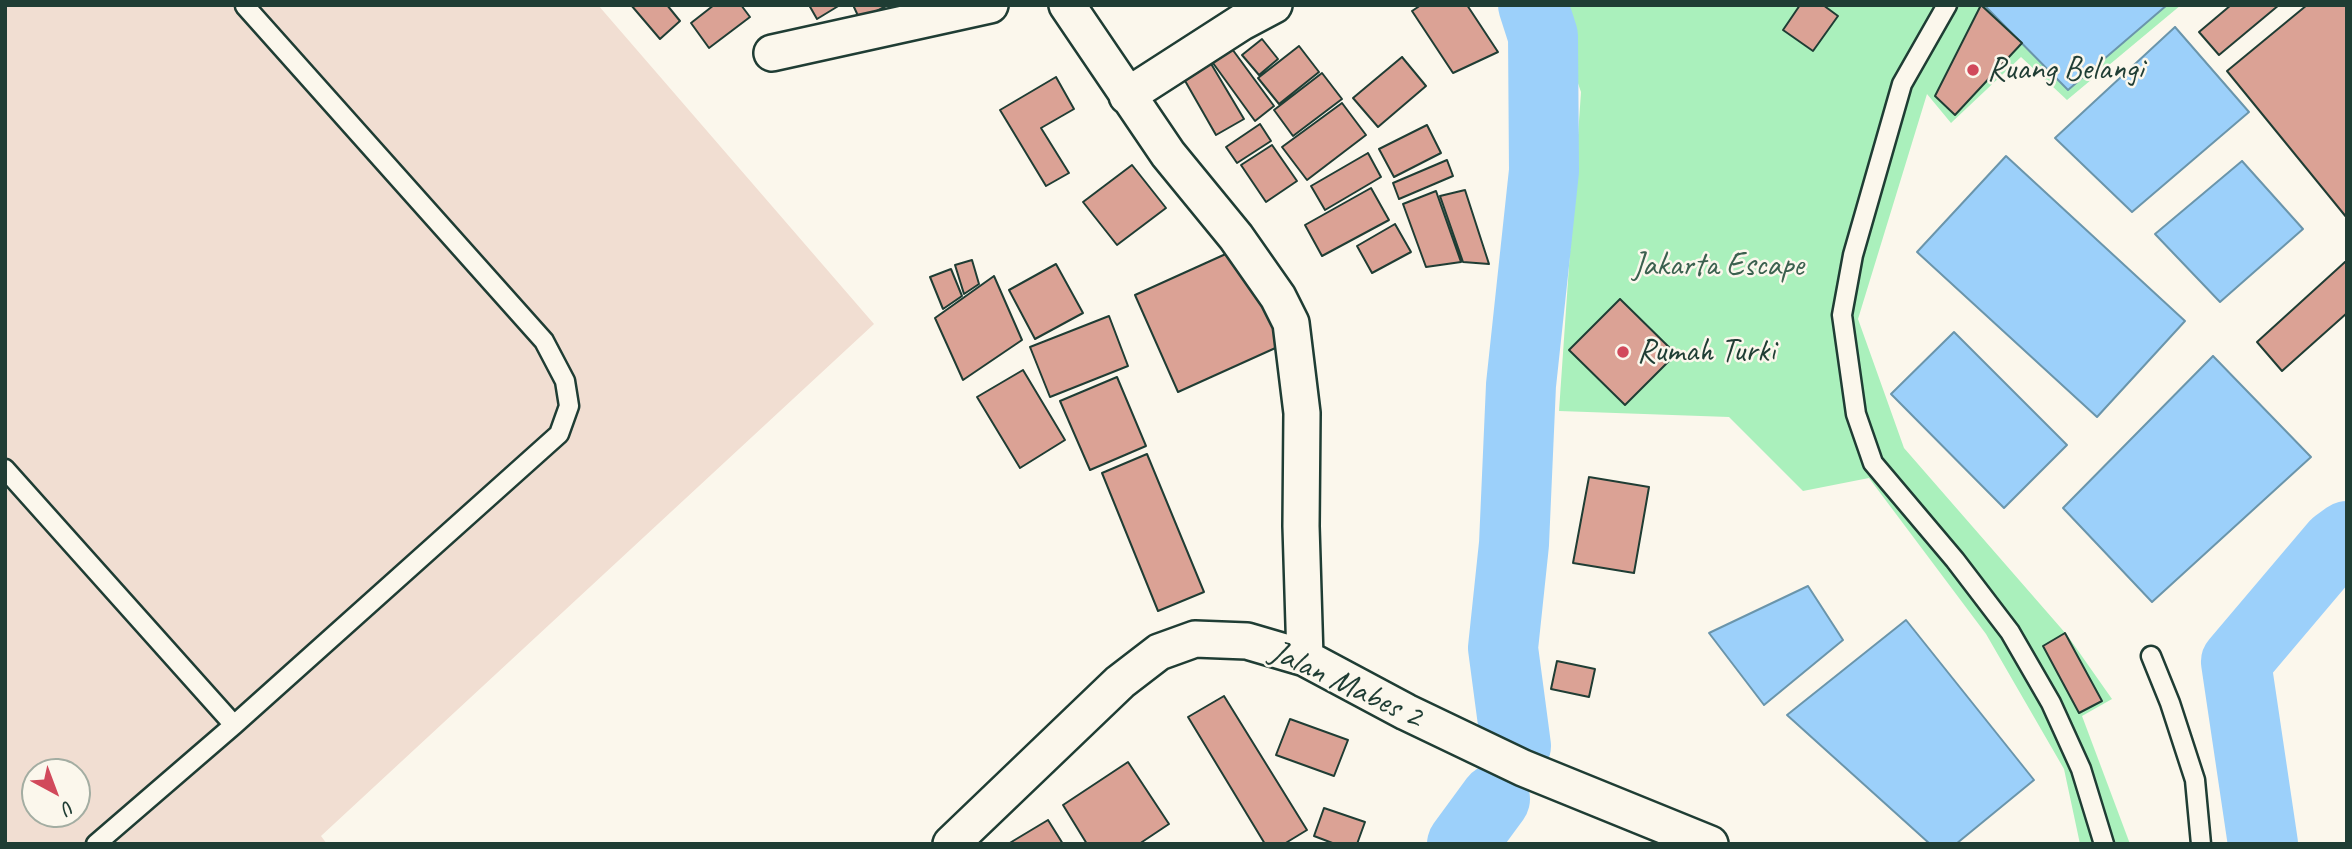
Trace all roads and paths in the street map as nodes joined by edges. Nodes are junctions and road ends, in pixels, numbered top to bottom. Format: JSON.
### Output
{"nodes":[{"id":1,"x":990,"y":5,"type":"edge"},
{"id":2,"x":1067,"y":5,"type":"edge"},
{"id":3,"x":1274,"y":5,"type":"edge"},
{"id":4,"x":1947,"y":5,"type":"edge"},
{"id":5,"x":245,"y":6,"type":"edge"},
{"id":6,"x":772,"y":53,"type":"dead end"},
{"id":7,"x":1127,"y":96,"type":"junction"},
{"id":8,"x":5,"y":469,"type":"edge"},
{"id":9,"x":2151,"y":656,"type":"dead end"},
{"id":10,"x":1305,"y":658,"type":"junction"},
{"id":11,"x":234,"y":725,"type":"junction"},
{"id":12,"x":96,"y":844,"type":"edge"},
{"id":13,"x":951,"y":844,"type":"edge"},
{"id":14,"x":1710,"y":844,"type":"edge"},
{"id":15,"x":2104,"y":844,"type":"edge"},
{"id":16,"x":2201,"y":844,"type":"edge"}],
"edges":[{"from":1,"to":6,"type":"street"},
{"from":2,"to":7,"type":"street"},
{"from":3,"to":7,"type":"street"},
{"from":4,"to":15,"type":"lane"},
{"from":5,"to":11,"type":"lane"},
{"from":7,"to":10,"type":"street"},
{"from":8,"to":11,"type":"lane"},
{"from":9,"to":16,"type":"lane"},
{"from":10,"to":13,"type":"street","name":"Jalan Mabes 2"},
{"from":10,"to":14,"type":"street","name":"Jalan Mabes 2"},
{"from":11,"to":12,"type":"lane"}]}
